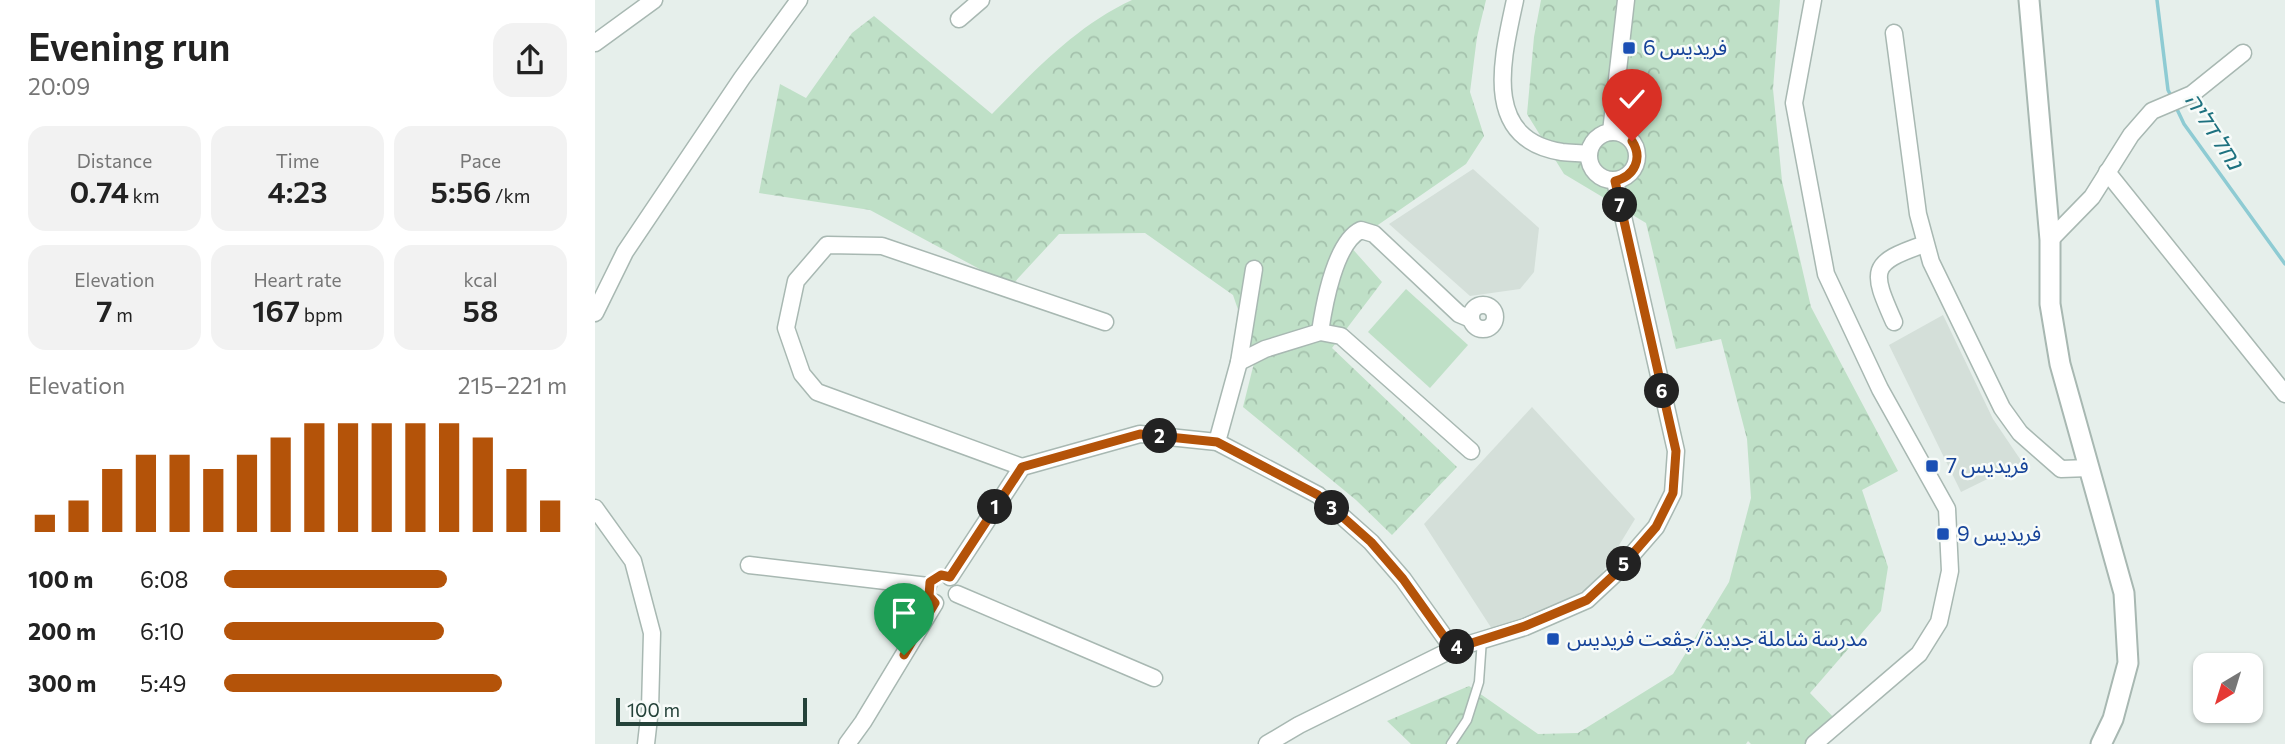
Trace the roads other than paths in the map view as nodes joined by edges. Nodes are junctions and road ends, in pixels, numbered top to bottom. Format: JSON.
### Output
{"nodes":[{"id":1,"x":654,"y":0,"type":"edge"},
{"id":2,"x":799,"y":0,"type":"edge"},
{"id":3,"x":981,"y":0,"type":"edge"},
{"id":4,"x":1515,"y":0,"type":"edge"},
{"id":5,"x":1626,"y":0,"type":"edge"},
{"id":6,"x":1813,"y":0,"type":"edge"},
{"id":7,"x":2029,"y":0,"type":"edge"},
{"id":8,"x":959,"y":19,"type":"dead end"},
{"id":9,"x":1894,"y":33,"type":"dead end"},
{"id":10,"x":595,"y":43,"type":"edge"},
{"id":11,"x":2243,"y":53,"type":"dead end"},
{"id":12,"x":1611,"y":132,"type":"junction"},
{"id":13,"x":1589,"y":154,"type":"junction"},
{"id":14,"x":2107,"y":172,"type":"junction"},
{"id":15,"x":1615,"y":181,"type":"junction"},
{"id":16,"x":2050,"y":240,"type":"junction"},
{"id":17,"x":1925,"y":244,"type":"junction"},
{"id":18,"x":1254,"y":269,"type":"dead end"},
{"id":19,"x":595,"y":313,"type":"edge"},
{"id":20,"x":1471,"y":319,"type":"dead end"},
{"id":21,"x":1105,"y":322,"type":"dead end"},
{"id":22,"x":1894,"y":322,"type":"dead end"},
{"id":23,"x":1320,"y":332,"type":"junction"},
{"id":24,"x":1239,"y":362,"type":"junction"},
{"id":25,"x":2285,"y":394,"type":"edge"},
{"id":26,"x":1217,"y":442,"type":"junction"},
{"id":27,"x":1471,"y":451,"type":"dead end"},
{"id":28,"x":1022,"y":467,"type":"junction"},
{"id":29,"x":2089,"y":468,"type":"junction"},
{"id":30,"x":595,"y":508,"type":"edge"},
{"id":31,"x":749,"y":565,"type":"dead end"},
{"id":32,"x":950,"y":577,"type":"junction"},
{"id":33,"x":928,"y":586,"type":"junction"},
{"id":34,"x":957,"y":594,"type":"junction"},
{"id":35,"x":935,"y":603,"type":"junction"},
{"id":36,"x":1482,"y":639,"type":"junction"},
{"id":37,"x":1453,"y":649,"type":"junction"},
{"id":38,"x":1154,"y":678,"type":"dead end"},
{"id":39,"x":646,"y":744,"type":"edge"},
{"id":40,"x":846,"y":744,"type":"edge"},
{"id":41,"x":1267,"y":744,"type":"edge"},
{"id":42,"x":1451,"y":744,"type":"edge"},
{"id":43,"x":1814,"y":744,"type":"edge"},
{"id":44,"x":2101,"y":744,"type":"edge"}],
"edges":[{"from":1,"to":10,"type":"street"},
{"from":2,"to":19,"type":"street"},
{"from":3,"to":8,"type":"street"},
{"from":4,"to":13,"type":"street"},
{"from":5,"to":12,"type":"street"},
{"from":6,"to":43,"type":"street"},
{"from":7,"to":16,"type":"street"},
{"from":9,"to":17,"type":"street"},
{"from":11,"to":14,"type":"street"},
{"from":12,"to":13,"type":"street"},
{"from":12,"to":15,"type":"street"},
{"from":13,"to":15,"type":"street"},
{"from":14,"to":16,"type":"street"},
{"from":14,"to":25,"type":"street"},
{"from":15,"to":36,"type":"street"},
{"from":16,"to":29,"type":"street"},
{"from":17,"to":22,"type":"street"},
{"from":17,"to":29,"type":"street"},
{"from":18,"to":24,"type":"street"},
{"from":20,"to":23,"type":"street"},
{"from":21,"to":28,"type":"street"},
{"from":23,"to":24,"type":"street"},
{"from":23,"to":27,"type":"street"},
{"from":24,"to":26,"type":"street"},
{"from":26,"to":28,"type":"street"},
{"from":26,"to":37,"type":"street"},
{"from":28,"to":32,"type":"street"},
{"from":29,"to":44,"type":"street"},
{"from":30,"to":39,"type":"street"},
{"from":31,"to":33,"type":"street"},
{"from":32,"to":33,"type":"street"},
{"from":32,"to":34,"type":"street"},
{"from":33,"to":35,"type":"street"},
{"from":34,"to":35,"type":"street"},
{"from":34,"to":38,"type":"street"},
{"from":35,"to":40,"type":"street"},
{"from":36,"to":37,"type":"street"},
{"from":36,"to":42,"type":"lane"},
{"from":37,"to":41,"type":"street"}]}
